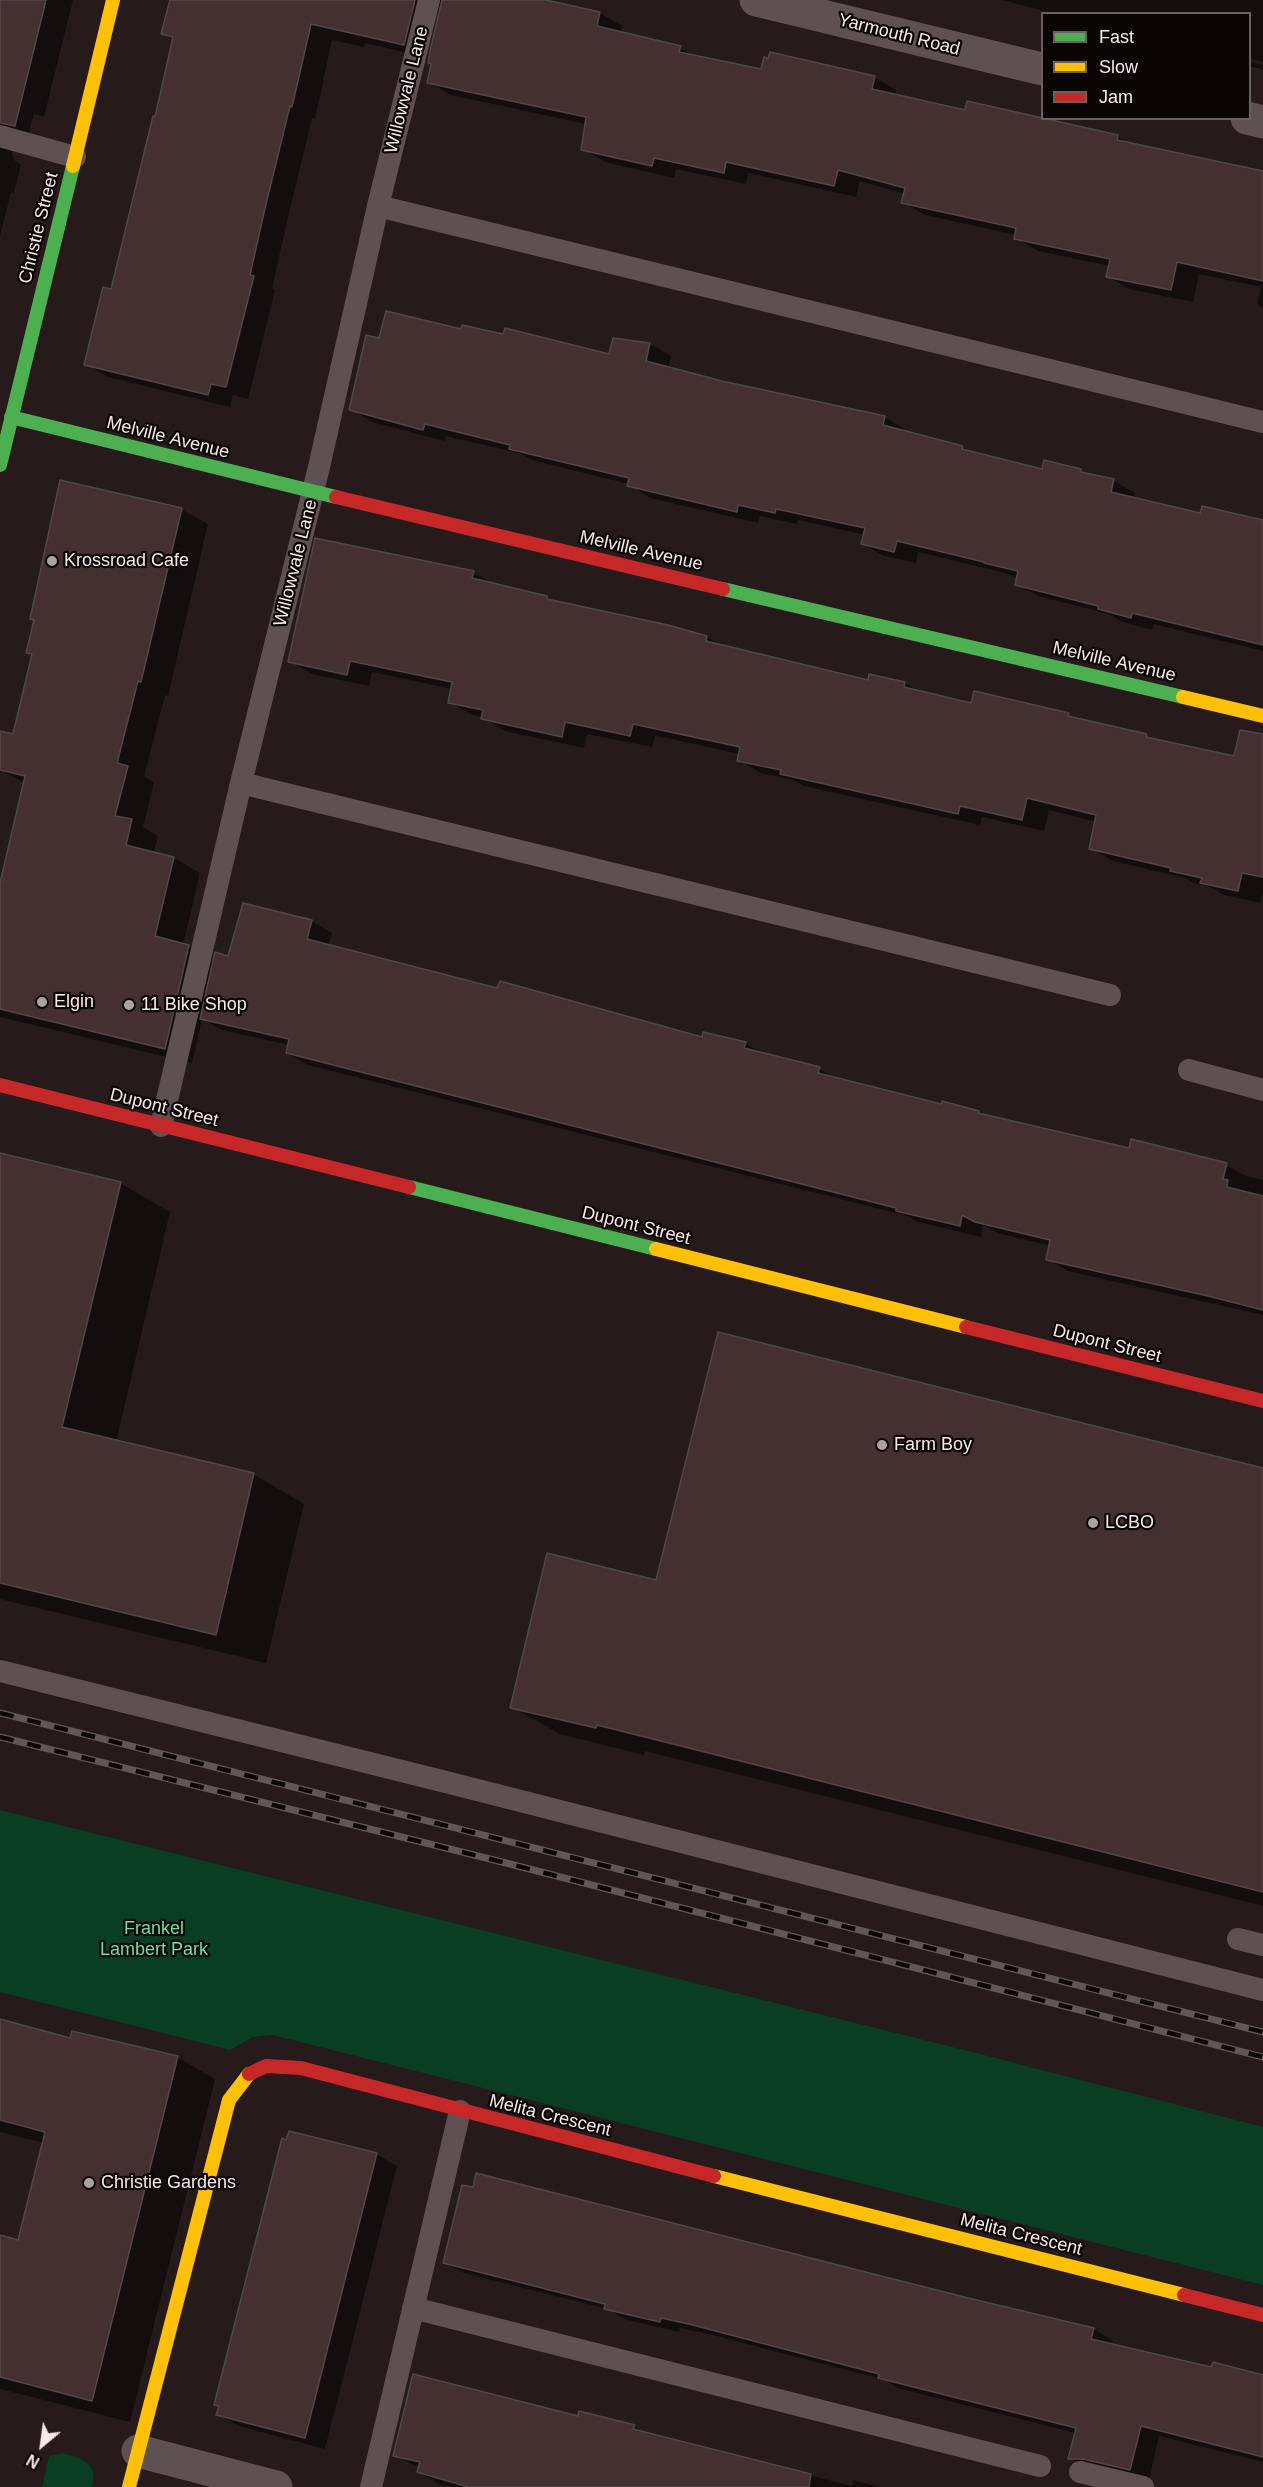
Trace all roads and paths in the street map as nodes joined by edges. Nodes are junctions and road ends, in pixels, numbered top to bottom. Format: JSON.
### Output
{"nodes":[{"id":1,"x":114,"y":0,"type":"edge"},
{"id":2,"x":429,"y":0,"type":"edge"},
{"id":3,"x":756,"y":0,"type":"edge"},
{"id":4,"x":1041,"y":69,"type":"edge"},
{"id":5,"x":0,"y":136,"type":"edge"},
{"id":6,"x":75,"y":157,"type":"junction"},
{"id":7,"x":378,"y":206,"type":"junction"},
{"id":8,"x":11,"y":417,"type":"junction"},
{"id":9,"x":1263,"y":422,"type":"edge"},
{"id":10,"x":0,"y":465,"type":"edge"},
{"id":11,"x":313,"y":492,"type":"junction"},
{"id":12,"x":1263,"y":716,"type":"edge"},
{"id":13,"x":241,"y":783,"type":"junction"},
{"id":14,"x":1110,"y":995,"type":"dead end"},
{"id":15,"x":1189,"y":1070,"type":"dead end"},
{"id":16,"x":0,"y":1085,"type":"edge"},
{"id":17,"x":1263,"y":1090,"type":"edge"},
{"id":18,"x":161,"y":1126,"type":"junction"},
{"id":19,"x":1263,"y":1401,"type":"edge"},
{"id":20,"x":0,"y":1671,"type":"edge"},
{"id":21,"x":1238,"y":1939,"type":"dead end"},
{"id":22,"x":1263,"y":1945,"type":"edge"},
{"id":23,"x":1263,"y":1990,"type":"edge"},
{"id":24,"x":460,"y":2111,"type":"junction"},
{"id":25,"x":413,"y":2308,"type":"junction"},
{"id":26,"x":1263,"y":2315,"type":"edge"},
{"id":27,"x":138,"y":2451,"type":"junction"},
{"id":28,"x":1040,"y":2466,"type":"dead end"},
{"id":29,"x":1080,"y":2472,"type":"dead end"},
{"id":30,"x":129,"y":2487,"type":"edge"},
{"id":31,"x":276,"y":2487,"type":"edge"},
{"id":32,"x":370,"y":2487,"type":"edge"},
{"id":33,"x":1143,"y":2487,"type":"edge"}],
"edges":[{"from":1,"to":6,"type":"street","name":"Christie Street"},
{"from":2,"to":7,"type":"lane","name":"Willowvale Lane"},
{"from":3,"to":4,"type":"street","name":"Yarmouth Road"},
{"from":5,"to":6,"type":"lane"},
{"from":6,"to":8,"type":"street","name":"Christie Street"},
{"from":7,"to":9,"type":"lane"},
{"from":7,"to":11,"type":"lane","name":"Willowvale Lane"},
{"from":8,"to":10,"type":"street","name":"Christie Street"},
{"from":8,"to":11,"type":"street","name":"Melville Avenue"},
{"from":11,"to":12,"type":"street","name":"Melville Avenue"},
{"from":11,"to":13,"type":"lane","name":"Willowvale Lane"},
{"from":13,"to":14,"type":"lane"},
{"from":13,"to":18,"type":"lane","name":"Willowvale Lane"},
{"from":15,"to":17,"type":"lane"},
{"from":16,"to":18,"type":"street","name":"Dupont Street"},
{"from":18,"to":19,"type":"street","name":"Dupont Street"},
{"from":20,"to":23,"type":"lane"},
{"from":21,"to":22,"type":"lane"},
{"from":24,"to":25,"type":"lane"},
{"from":24,"to":26,"type":"street","name":"Melita Crescent"},
{"from":24,"to":27,"type":"street","name":"Melita Crescent"},
{"from":25,"to":28,"type":"lane"},
{"from":25,"to":32,"type":"lane"},
{"from":27,"to":30,"type":"street","name":"Melita Crescent"},
{"from":27,"to":31,"type":"street"},
{"from":29,"to":33,"type":"lane"}]}
